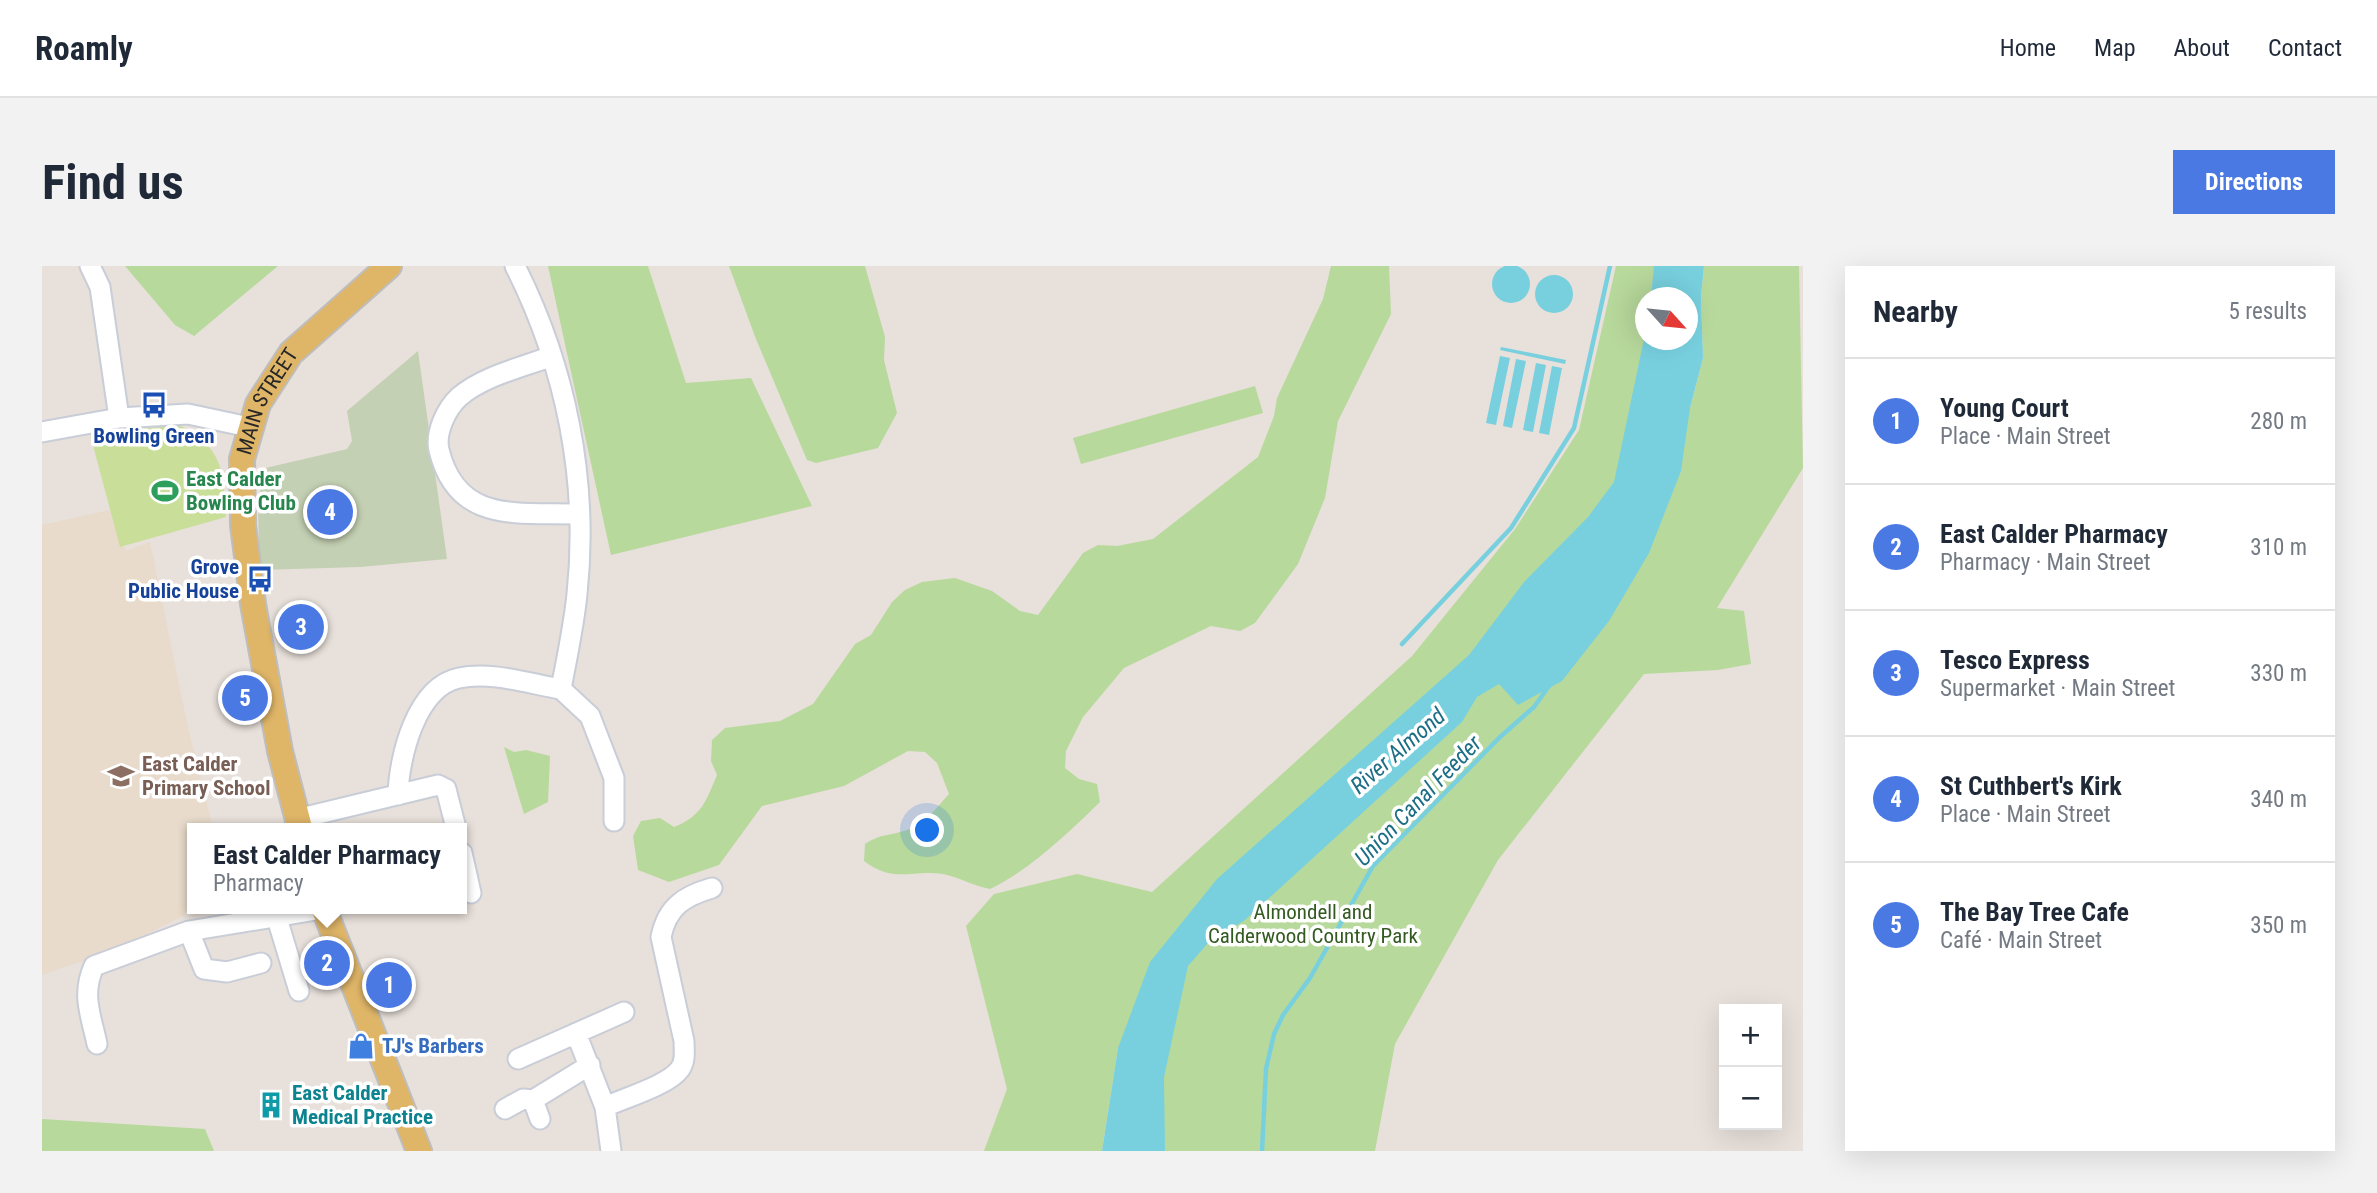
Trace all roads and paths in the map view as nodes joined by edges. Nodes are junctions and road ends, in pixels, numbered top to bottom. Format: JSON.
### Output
{"nodes":[{"id":1,"x":90,"y":266,"type":"edge"},
{"id":2,"x":389,"y":266,"type":"edge"},
{"id":3,"x":515,"y":266,"type":"edge"},
{"id":4,"x":552,"y":356,"type":"junction"},
{"id":5,"x":119,"y":418,"type":"junction"},
{"id":6,"x":249,"y":427,"type":"junction"},
{"id":7,"x":42,"y":432,"type":"edge"},
{"id":8,"x":578,"y":514,"type":"junction"},
{"id":9,"x":561,"y":689,"type":"junction"},
{"id":10,"x":398,"y":794,"type":"junction"},
{"id":11,"x":614,"y":821,"type":"dead end"},
{"id":12,"x":299,"y":823,"type":"edge"},
{"id":13,"x":302,"y":823,"type":"edge"},
{"id":14,"x":455,"y":823,"type":"edge"},
{"id":15,"x":467,"y":875,"type":"edge"},
{"id":16,"x":712,"y":888,"type":"dead end"},
{"id":17,"x":471,"y":893,"type":"dead end"},
{"id":18,"x":284,"y":914,"type":"edge"},
{"id":19,"x":325,"y":914,"type":"edge"},
{"id":20,"x":276,"y":915,"type":"junction"},
{"id":21,"x":189,"y":931,"type":"junction"},
{"id":22,"x":261,"y":963,"type":"dead end"},
{"id":23,"x":299,"y":991,"type":"dead end"},
{"id":24,"x":624,"y":1012,"type":"dead end"},
{"id":25,"x":101,"y":1030,"type":"dead end"},
{"id":26,"x":576,"y":1033,"type":"junction"},
{"id":27,"x":518,"y":1059,"type":"dead end"},
{"id":28,"x":590,"y":1065,"type":"junction"},
{"id":29,"x":605,"y":1107,"type":"junction"},
{"id":30,"x":505,"y":1109,"type":"dead end"},
{"id":31,"x":419,"y":1151,"type":"edge"},
{"id":32,"x":611,"y":1151,"type":"edge"}],
"edges":[{"from":1,"to":5,"type":"street"},
{"from":2,"to":6,"type":"main road","name":"MAIN STREET"},
{"from":3,"to":4,"type":"street"},
{"from":4,"to":8,"type":"street"},
{"from":4,"to":8,"type":"street"},
{"from":5,"to":6,"type":"street"},
{"from":5,"to":7,"type":"street"},
{"from":6,"to":12,"type":"main road","name":"MAIN STREET"},
{"from":8,"to":9,"type":"street"},
{"from":9,"to":10,"type":"street"},
{"from":9,"to":11,"type":"street"},
{"from":10,"to":13,"type":"street"},
{"from":10,"to":14,"type":"street"},
{"from":15,"to":17,"type":"street"},
{"from":16,"to":29,"type":"street"},
{"from":18,"to":20,"type":"street"},
{"from":19,"to":31,"type":"main road"},
{"from":20,"to":21,"type":"street"},
{"from":20,"to":23,"type":"street"},
{"from":21,"to":22,"type":"street"},
{"from":21,"to":25,"type":"street"},
{"from":24,"to":26,"type":"street"},
{"from":26,"to":27,"type":"street"},
{"from":26,"to":28,"type":"street"},
{"from":28,"to":29,"type":"street"},
{"from":28,"to":30,"type":"street"},
{"from":29,"to":32,"type":"street"}]}
